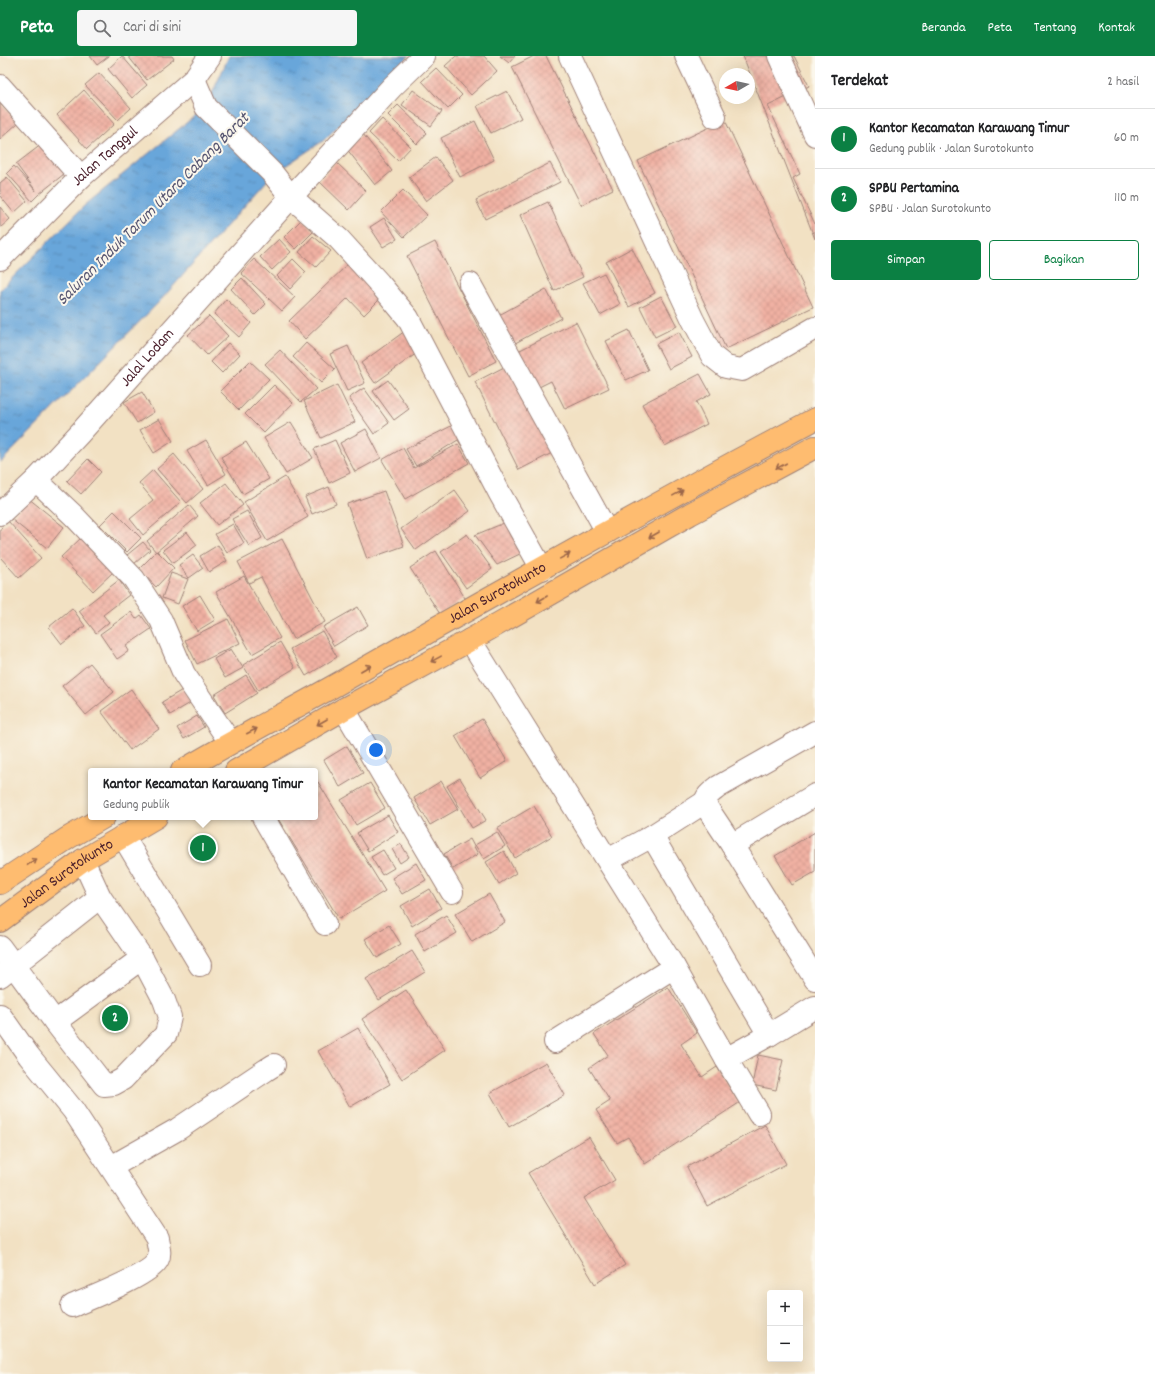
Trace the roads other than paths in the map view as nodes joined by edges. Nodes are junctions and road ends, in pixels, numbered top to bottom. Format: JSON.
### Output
{"nodes":[{"id":1,"x":210,"y":56,"type":"edge"},
{"id":2,"x":424,"y":56,"type":"edge"},
{"id":3,"x":570,"y":56,"type":"edge"},
{"id":4,"x":686,"y":56,"type":"edge"},
{"id":5,"x":779,"y":56,"type":"edge"},
{"id":6,"x":194,"y":79,"type":"junction"},
{"id":7,"x":0,"y":86,"type":"edge"},
{"id":8,"x":715,"y":117,"type":"dead end"},
{"id":9,"x":815,"y":135,"type":"edge"},
{"id":10,"x":81,"y":177,"type":"junction"},
{"id":11,"x":291,"y":197,"type":"junction"},
{"id":12,"x":0,"y":259,"type":"edge"},
{"id":13,"x":470,"y":284,"type":"dead end"},
{"id":14,"x":815,"y":328,"type":"edge"},
{"id":15,"x":815,"y":418,"type":"edge"},
{"id":16,"x":815,"y":447,"type":"edge"},
{"id":17,"x":36,"y":480,"type":"junction"},
{"id":18,"x":0,"y":514,"type":"edge"},
{"id":19,"x":607,"y":532,"type":"junction"},
{"id":20,"x":542,"y":569,"type":"junction"},
{"id":21,"x":470,"y":640,"type":"junction"},
{"id":22,"x":344,"y":709,"type":"junction"},
{"id":23,"x":272,"y":721,"type":"junction"},
{"id":24,"x":815,"y":732,"type":"edge"},
{"id":25,"x":230,"y":742,"type":"junction"},
{"id":26,"x":285,"y":744,"type":"junction"},
{"id":27,"x":187,"y":768,"type":"edge"},
{"id":28,"x":241,"y":768,"type":"edge"},
{"id":29,"x":815,"y":795,"type":"edge"},
{"id":30,"x":705,"y":802,"type":"junction"},
{"id":31,"x":99,"y":820,"type":"edge"},
{"id":32,"x":151,"y":820,"type":"edge"},
{"id":33,"x":265,"y":820,"type":"edge"},
{"id":34,"x":123,"y":836,"type":"junction"},
{"id":35,"x":652,"y":836,"type":"junction"},
{"id":36,"x":732,"y":845,"type":"junction"},
{"id":37,"x":83,"y":860,"type":"junction"},
{"id":38,"x":608,"y":860,"type":"junction"},
{"id":39,"x":0,"y":883,"type":"edge"},
{"id":40,"x":452,"y":892,"type":"dead end"},
{"id":41,"x":100,"y":897,"type":"junction"},
{"id":42,"x":0,"y":921,"type":"edge"},
{"id":43,"x":325,"y":924,"type":"dead end"},
{"id":44,"x":0,"y":947,"type":"edge"},
{"id":45,"x":142,"y":958,"type":"junction"},
{"id":46,"x":200,"y":965,"type":"dead end"},
{"id":47,"x":674,"y":967,"type":"junction"},
{"id":48,"x":6,"y":971,"type":"edge"},
{"id":49,"x":815,"y":979,"type":"edge"},
{"id":50,"x":815,"y":1007,"type":"edge"},
{"id":51,"x":0,"y":1015,"type":"edge"},
{"id":52,"x":55,"y":1022,"type":"junction"},
{"id":53,"x":769,"y":1036,"type":"junction"},
{"id":54,"x":554,"y":1042,"type":"dead end"},
{"id":55,"x":726,"y":1059,"type":"junction"},
{"id":56,"x":274,"y":1065,"type":"dead end"},
{"id":57,"x":759,"y":1114,"type":"dead end"},
{"id":58,"x":111,"y":1167,"type":"junction"},
{"id":59,"x":72,"y":1306,"type":"dead end"}],
"edges":[{"from":1,"to":6,"type":"street","name":"Jalan Tanggul"},
{"from":2,"to":11,"type":"street","name":"Jalal Lodam"},
{"from":3,"to":14,"type":"street"},
{"from":4,"to":8,"type":"street"},
{"from":5,"to":9,"type":"street"},
{"from":6,"to":10,"type":"street","name":"Jalan Tanggul"},
{"from":6,"to":11,"type":"street"},
{"from":7,"to":10,"type":"street"},
{"from":10,"to":12,"type":"street","name":"Jalan Tanggul"},
{"from":11,"to":17,"type":"street","name":"Jalal Lodam"},
{"from":11,"to":20,"type":"street"},
{"from":13,"to":19,"type":"street"},
{"from":19,"to":15,"type":"main road","name":"Jalan Surotokunto","one_way":true},
{"from":16,"to":21,"type":"main road","name":"Jalan Surotokunto","one_way":true},
{"from":17,"to":18,"type":"street","name":"Jalal Lodam"},
{"from":17,"to":25,"type":"street"},
{"from":20,"to":19,"type":"main road","name":"Jalan Surotokunto","one_way":true},
{"from":23,"to":20,"type":"main road","name":"Jalan Surotokunto","one_way":true},
{"from":21,"to":22,"type":"main road","name":"Jalan Surotokunto","one_way":true},
{"from":21,"to":38,"type":"street"},
{"from":22,"to":26,"type":"main road","name":"Jalan Surotokunto","one_way":true},
{"from":22,"to":40,"type":"street"},
{"from":25,"to":23,"type":"main road","name":"Jalan Surotokunto","one_way":true},
{"from":23,"to":26,"type":"main road"},
{"from":24,"to":30,"type":"street"},
{"from":25,"to":27,"type":"main road","name":"Jalan Surotokunto"},
{"from":26,"to":28,"type":"main road","name":"Jalan Surotokunto"},
{"from":29,"to":36,"type":"street"},
{"from":30,"to":35,"type":"street"},
{"from":30,"to":36,"type":"street"},
{"from":39,"to":31,"type":"main road","name":"Jalan Surotokunto","one_way":true},
{"from":32,"to":34,"type":"main road","name":"Jalan Surotokunto"},
{"from":33,"to":43,"type":"street"},
{"from":34,"to":37,"type":"main road","name":"Jalan Surotokunto"},
{"from":34,"to":46,"type":"street"},
{"from":35,"to":38,"type":"street"},
{"from":35,"to":53,"type":"street"},
{"from":36,"to":49,"type":"street"},
{"from":37,"to":41,"type":"street"},
{"from":37,"to":42,"type":"main road","name":"Jalan Surotokunto"},
{"from":38,"to":47,"type":"street"},
{"from":41,"to":45,"type":"street"},
{"from":41,"to":48,"type":"street"},
{"from":44,"to":48,"type":"street"},
{"from":45,"to":52,"type":"street"},
{"from":45,"to":52,"type":"street"},
{"from":47,"to":54,"type":"street"},
{"from":47,"to":55,"type":"street"},
{"from":48,"to":52,"type":"street"},
{"from":50,"to":53,"type":"street"},
{"from":51,"to":58,"type":"street"},
{"from":53,"to":55,"type":"street"},
{"from":55,"to":57,"type":"street"},
{"from":56,"to":58,"type":"street"},
{"from":58,"to":59,"type":"street"}]}
